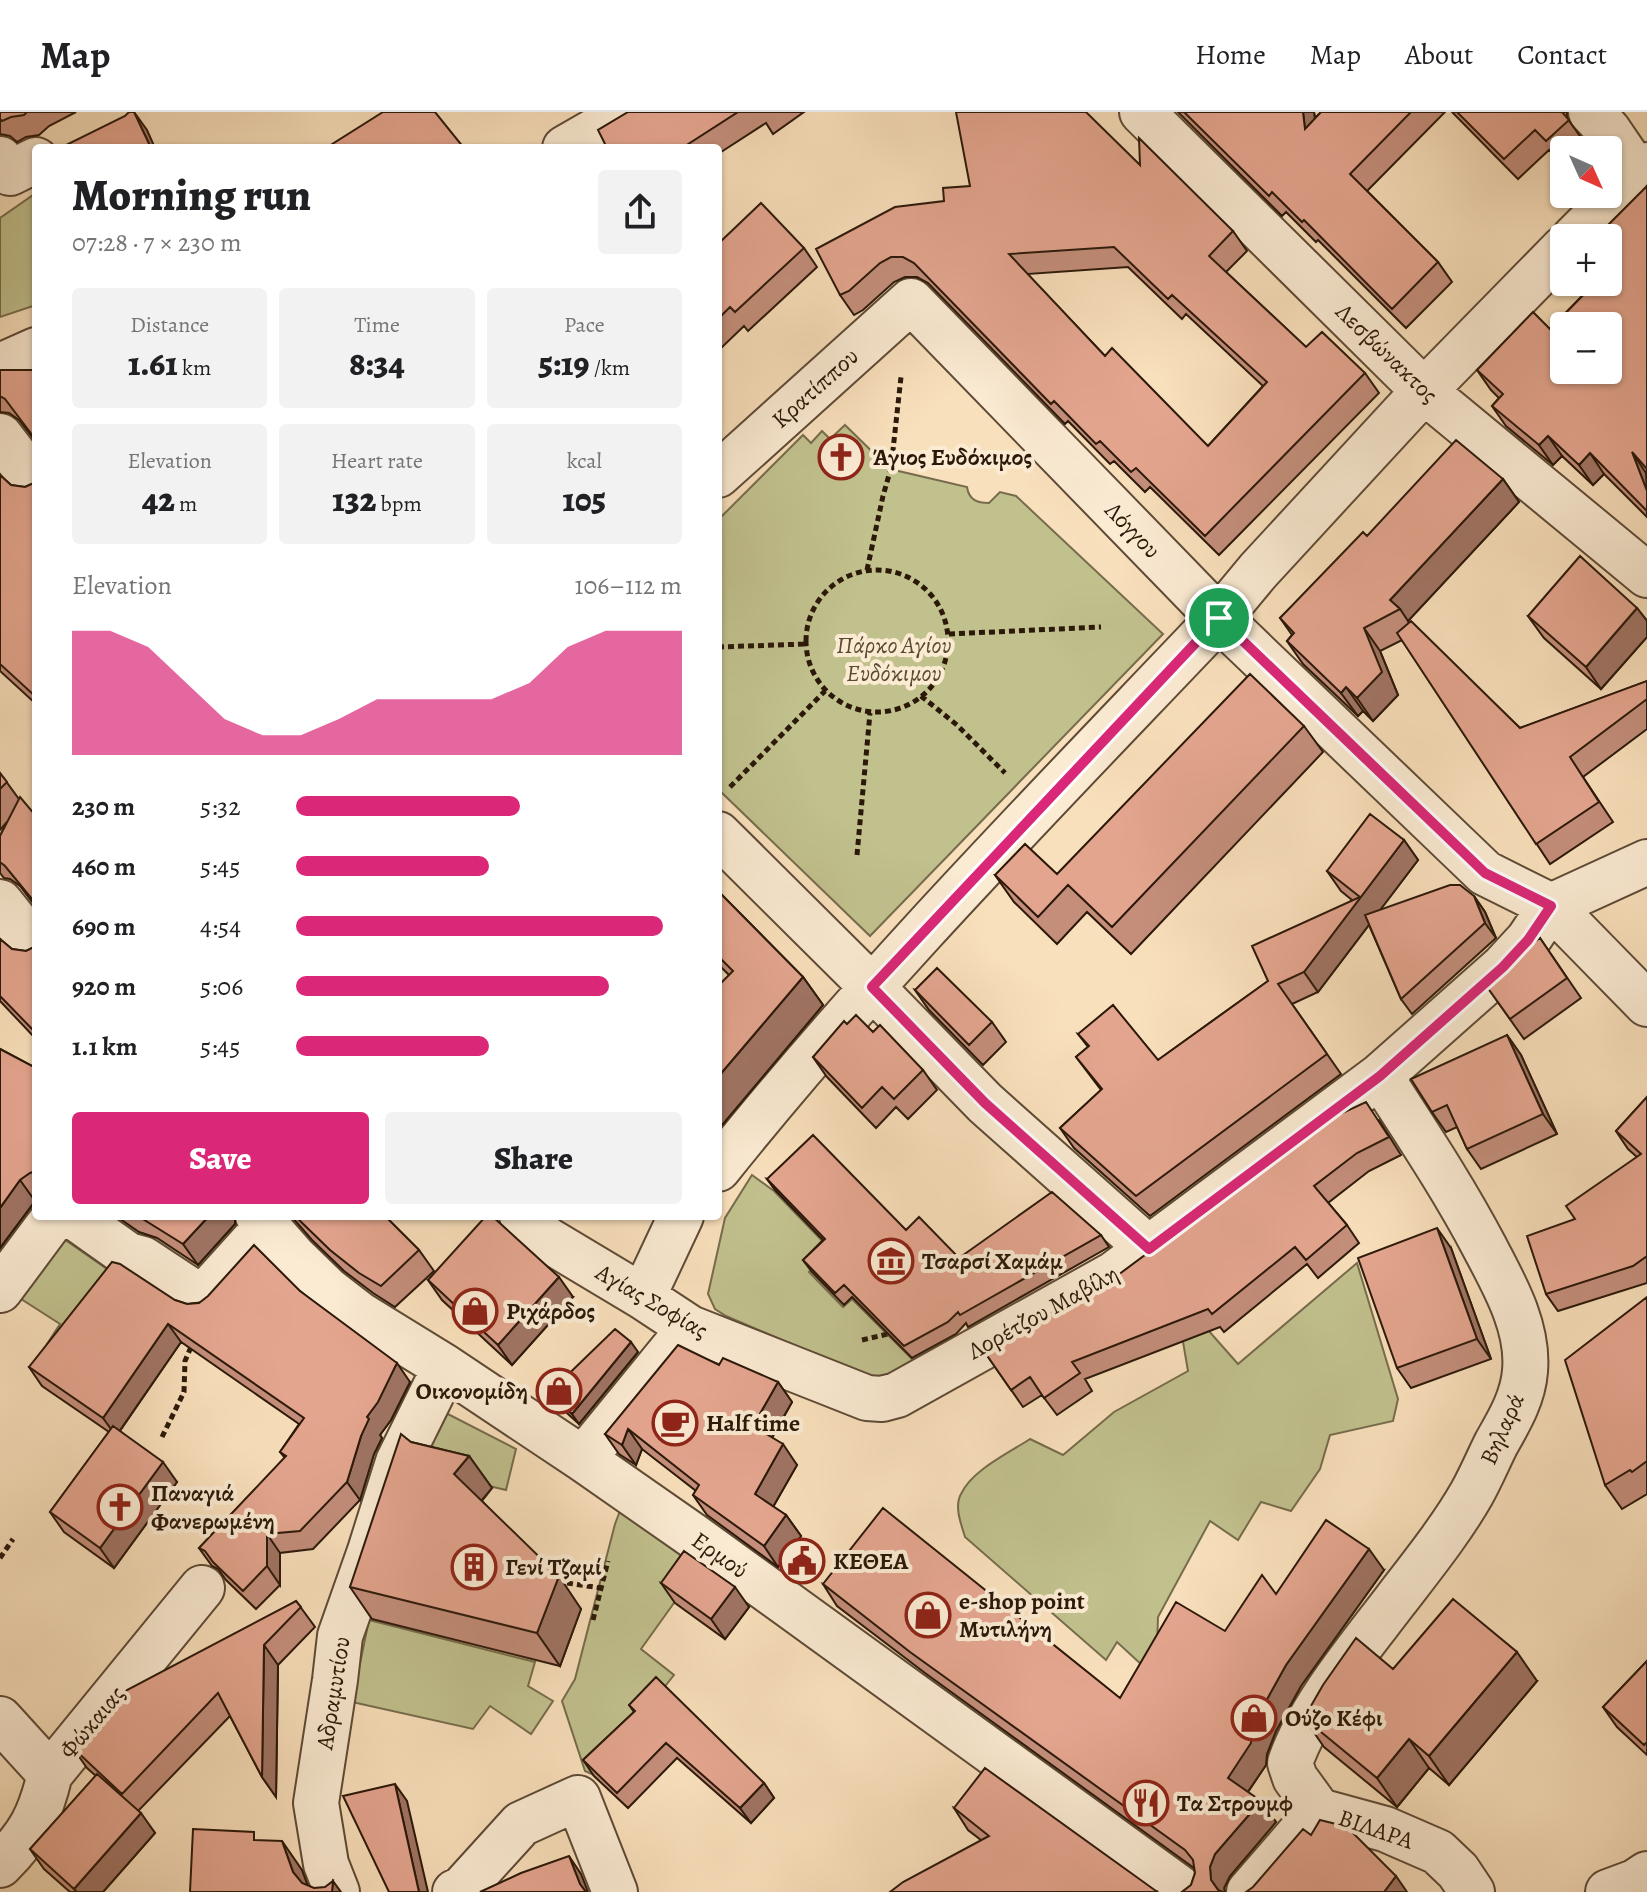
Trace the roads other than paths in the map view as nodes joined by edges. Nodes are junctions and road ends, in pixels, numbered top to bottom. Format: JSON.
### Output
{"nodes":[{"id":1,"x":628,"y":112,"type":"edge"},
{"id":2,"x":1142,"y":112,"type":"edge"},
{"id":3,"x":1591,"y":112,"type":"edge"},
{"id":4,"x":572,"y":144,"type":"edge"},
{"id":5,"x":0,"y":159,"type":"edge"},
{"id":6,"x":32,"y":162,"type":"edge"},
{"id":7,"x":1644,"y":174,"type":"edge"},
{"id":8,"x":1589,"y":224,"type":"edge"},
{"id":9,"x":1550,"y":262,"type":"edge"},
{"id":10,"x":911,"y":301,"type":"joint"},
{"id":11,"x":32,"y":352,"type":"edge"},
{"id":12,"x":0,"y":366,"type":"edge"},
{"id":13,"x":1424,"y":391,"type":"junction"},
{"id":14,"x":0,"y":436,"type":"edge"},
{"id":15,"x":722,"y":471,"type":"edge"},
{"id":16,"x":32,"y":478,"type":"edge"},
{"id":17,"x":1647,"y":575,"type":"edge"},
{"id":18,"x":1219,"y":618,"type":"junction"},
{"id":19,"x":722,"y":816,"type":"edge"},
{"id":20,"x":1647,"y":862,"type":"edge"},
{"id":21,"x":0,"y":902,"type":"edge"},
{"id":22,"x":1551,"y":906,"type":"junction"},
{"id":23,"x":32,"y":942,"type":"edge"},
{"id":24,"x":872,"y":987,"type":"junction"},
{"id":25,"x":1647,"y":1004,"type":"edge"},
{"id":26,"x":1380,"y":1076,"type":"junction"},
{"id":27,"x":722,"y":1164,"type":"edge"},
{"id":28,"x":52,"y":1220,"type":"edge"},
{"id":29,"x":79,"y":1220,"type":"edge"},
{"id":30,"x":526,"y":1220,"type":"edge"},
{"id":31,"x":679,"y":1220,"type":"edge"},
{"id":32,"x":262,"y":1221,"type":"edge"},
{"id":33,"x":1149,"y":1249,"type":"junction"},
{"id":34,"x":0,"y":1290,"type":"edge"},
{"id":35,"x":643,"y":1297,"type":"junction"},
{"id":36,"x":690,"y":1328,"type":"junction"},
{"id":37,"x":445,"y":1367,"type":"junction"},
{"id":38,"x":882,"y":1399,"type":"joint"},
{"id":39,"x":583,"y":1459,"type":"junction"},
{"id":40,"x":202,"y":1588,"type":"dead end"},
{"id":41,"x":1366,"y":1639,"type":"joint"},
{"id":42,"x":0,"y":1719,"type":"edge"},
{"id":43,"x":50,"y":1774,"type":"junction"},
{"id":44,"x":1319,"y":1811,"type":"junction"},
{"id":45,"x":0,"y":1865,"type":"edge"},
{"id":46,"x":1647,"y":1874,"type":"edge"},
{"id":47,"x":337,"y":1892,"type":"edge"},
{"id":48,"x":455,"y":1892,"type":"edge"},
{"id":49,"x":615,"y":1892,"type":"edge"},
{"id":50,"x":1185,"y":1892,"type":"edge"},
{"id":51,"x":1249,"y":1892,"type":"edge"},
{"id":52,"x":1472,"y":1892,"type":"edge"},
{"id":53,"x":1608,"y":1892,"type":"edge"}],
"edges":[{"from":1,"to":4,"type":"street"},
{"from":2,"to":13,"type":"street","name":"Λεσβώνακτος"},
{"from":3,"to":7,"type":"street"},
{"from":5,"to":6,"type":"street"},
{"from":7,"to":8,"type":"street"},
{"from":9,"to":13,"type":"street"},
{"from":10,"to":15,"type":"street","name":"Κρατίππου"},
{"from":10,"to":18,"type":"street","name":"Λόγγου"},
{"from":11,"to":12,"type":"street"},
{"from":13,"to":17,"type":"street","name":"Λεσβώνακτος"},
{"from":13,"to":18,"type":"street"},
{"from":14,"to":16,"type":"street"},
{"from":18,"to":22,"type":"street","name":"Λόγγου"},
{"from":18,"to":24,"type":"street"},
{"from":19,"to":24,"type":"street"},
{"from":20,"to":22,"type":"street"},
{"from":21,"to":23,"type":"street"},
{"from":22,"to":25,"type":"street","name":"Λόγγου"},
{"from":22,"to":26,"type":"street","name":"Λορέτζου Μαβίλη"},
{"from":24,"to":27,"type":"street"},
{"from":24,"to":33,"type":"street"},
{"from":26,"to":33,"type":"street","name":"Λορέτζου Μαβίλη"},
{"from":26,"to":41,"type":"street","name":"Βηλαρά"},
{"from":28,"to":34,"type":"street"},
{"from":29,"to":32,"type":"street"},
{"from":30,"to":35,"type":"street","name":"Αγίας Σοφίας"},
{"from":31,"to":35,"type":"street"},
{"from":32,"to":37,"type":"street","name":"Ερμού"},
{"from":33,"to":38,"type":"street","name":"Λορέτζου Μαβίλη"},
{"from":35,"to":36,"type":"street","name":"Αγίας Σοφίας"},
{"from":36,"to":38,"type":"street","name":"Αγίας Σοφίας"},
{"from":36,"to":39,"type":"street"},
{"from":37,"to":39,"type":"street","name":"Ερμού"},
{"from":37,"to":47,"type":"street","name":"Αδραμυτίου"},
{"from":39,"to":50,"type":"street","name":"Ερμού"},
{"from":40,"to":43,"type":"street","name":"Φώκαιας"},
{"from":41,"to":44,"type":"street","name":"ΒΙΛΑΡΑ"},
{"from":42,"to":43,"type":"street"},
{"from":43,"to":45,"type":"street","name":"Φώκαιας"},
{"from":44,"to":51,"type":"street"},
{"from":44,"to":52,"type":"street","name":"ΒΙΛΑΡΑ"},
{"from":46,"to":53,"type":"street"},
{"from":48,"to":49,"type":"street"}]}
